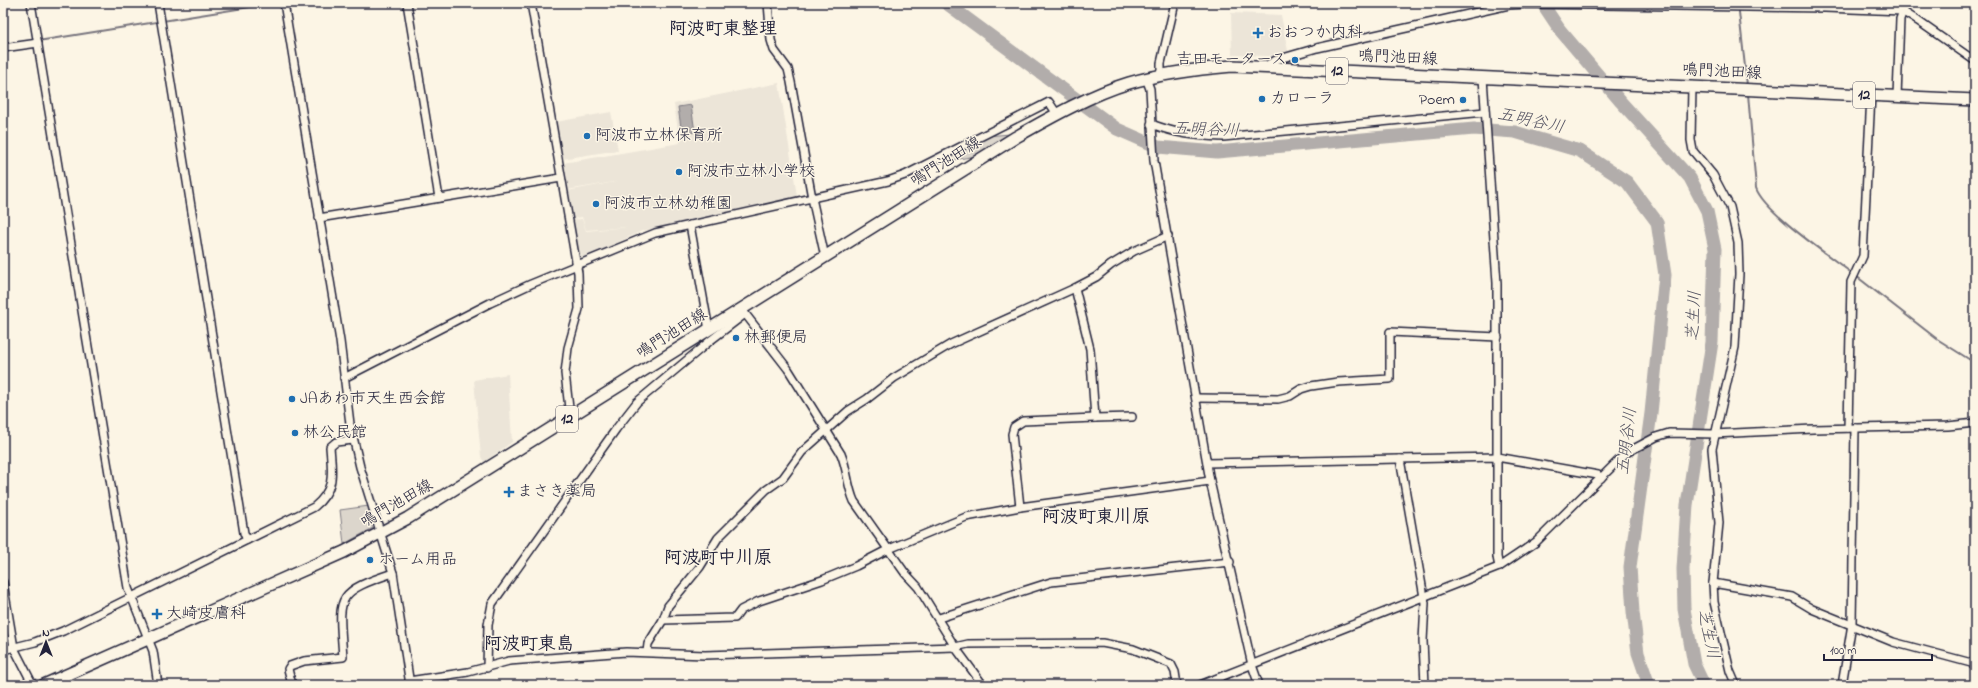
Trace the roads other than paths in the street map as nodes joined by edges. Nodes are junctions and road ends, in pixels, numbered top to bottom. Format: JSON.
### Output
{"nodes":[{"id":1,"x":31,"y":3,"type":"edge"},
{"id":2,"x":158,"y":3,"type":"edge"},
{"id":3,"x":284,"y":3,"type":"edge"},
{"id":4,"x":407,"y":3,"type":"edge"},
{"id":5,"x":531,"y":3,"type":"edge"},
{"id":6,"x":768,"y":3,"type":"edge"},
{"id":7,"x":1175,"y":3,"type":"edge"},
{"id":8,"x":1906,"y":3,"type":"edge"},
{"id":9,"x":1619,"y":4,"type":"edge"},
{"id":10,"x":1826,"y":6,"type":"edge"},
{"id":11,"x":1902,"y":11,"type":"junction"},
{"id":12,"x":37,"y":41,"type":"junction"},
{"id":13,"x":3,"y":48,"type":"edge"},
{"id":14,"x":1975,"y":61,"type":"edge"},
{"id":15,"x":1263,"y":67,"type":"junction"},
{"id":16,"x":1161,"y":75,"type":"junction"},
{"id":17,"x":1146,"y":78,"type":"junction"},
{"id":18,"x":1483,"y":78,"type":"junction"},
{"id":19,"x":1692,"y":86,"type":"junction"},
{"id":20,"x":1872,"y":95,"type":"junction"},
{"id":21,"x":1897,"y":96,"type":"junction"},
{"id":22,"x":1975,"y":100,"type":"edge"},
{"id":23,"x":1061,"y":112,"type":"junction"},
{"id":24,"x":1485,"y":113,"type":"junction"},
{"id":25,"x":1151,"y":126,"type":"junction"},
{"id":26,"x":561,"y":178,"type":"junction"},
{"id":27,"x":439,"y":198,"type":"junction"},
{"id":28,"x":812,"y":198,"type":"junction"},
{"id":29,"x":319,"y":218,"type":"junction"},
{"id":30,"x":690,"y":225,"type":"junction"},
{"id":31,"x":1168,"y":236,"type":"junction"},
{"id":32,"x":825,"y":257,"type":"junction"},
{"id":33,"x":576,"y":265,"type":"junction"},
{"id":34,"x":1076,"y":288,"type":"junction"},
{"id":35,"x":744,"y":312,"type":"junction"},
{"id":36,"x":709,"y":330,"type":"junction"},
{"id":37,"x":1498,"y":337,"type":"junction"},
{"id":38,"x":344,"y":378,"type":"junction"},
{"id":39,"x":1196,"y":398,"type":"junction"},
{"id":40,"x":1132,"y":417,"type":"dead end"},
{"id":41,"x":570,"y":418,"type":"junction"},
{"id":42,"x":1095,"y":418,"type":"junction"},
{"id":43,"x":1975,"y":423,"type":"edge"},
{"id":44,"x":1851,"y":428,"type":"junction"},
{"id":45,"x":826,"y":431,"type":"junction"},
{"id":46,"x":1714,"y":434,"type":"junction"},
{"id":47,"x":353,"y":440,"type":"junction"},
{"id":48,"x":1498,"y":457,"type":"junction"},
{"id":49,"x":1400,"y":459,"type":"junction"},
{"id":50,"x":1208,"y":463,"type":"junction"},
{"id":51,"x":1601,"y":478,"type":"junction"},
{"id":52,"x":1210,"y":481,"type":"junction"},
{"id":53,"x":1020,"y":507,"type":"junction"},
{"id":54,"x":382,"y":532,"type":"junction"},
{"id":55,"x":247,"y":540,"type":"junction"},
{"id":56,"x":889,"y":549,"type":"junction"},
{"id":57,"x":1230,"y":562,"type":"junction"},
{"id":58,"x":1499,"y":567,"type":"junction"},
{"id":59,"x":393,"y":573,"type":"junction"},
{"id":60,"x":3,"y":582,"type":"edge"},
{"id":61,"x":1713,"y":583,"type":"junction"},
{"id":62,"x":1424,"y":596,"type":"junction"},
{"id":63,"x":130,"y":598,"type":"junction"},
{"id":64,"x":939,"y":618,"type":"junction"},
{"id":65,"x":663,"y":620,"type":"junction"},
{"id":66,"x":1852,"y":624,"type":"junction"},
{"id":67,"x":148,"y":638,"type":"junction"},
{"id":68,"x":955,"y":647,"type":"junction"},
{"id":69,"x":14,"y":648,"type":"junction"},
{"id":70,"x":3,"y":650,"type":"edge"},
{"id":71,"x":647,"y":652,"type":"junction"},
{"id":72,"x":1975,"y":664,"type":"edge"},
{"id":73,"x":1252,"y":665,"type":"junction"},
{"id":74,"x":487,"y":668,"type":"junction"},
{"id":75,"x":409,"y":683,"type":"edge"},
{"id":76,"x":33,"y":685,"type":"edge"},
{"id":77,"x":44,"y":685,"type":"edge"},
{"id":78,"x":158,"y":685,"type":"edge"},
{"id":79,"x":292,"y":685,"type":"edge"},
{"id":80,"x":983,"y":685,"type":"edge"},
{"id":81,"x":1177,"y":685,"type":"edge"},
{"id":82,"x":1200,"y":685,"type":"edge"},
{"id":83,"x":1259,"y":685,"type":"edge"},
{"id":84,"x":1425,"y":685,"type":"edge"},
{"id":85,"x":1736,"y":685,"type":"edge"},
{"id":86,"x":1842,"y":685,"type":"edge"}],
"edges":[{"from":1,"to":12,"type":"street"},
{"from":2,"to":55,"type":"street"},
{"from":3,"to":29,"type":"street"},
{"from":4,"to":27,"type":"street"},
{"from":5,"to":26,"type":"street"},
{"from":6,"to":28,"type":"street"},
{"from":7,"to":16,"type":"street"},
{"from":8,"to":11,"type":"street"},
{"from":9,"to":10,"type":"street"},
{"from":9,"to":15,"type":"street"},
{"from":10,"to":11,"type":"street"},
{"from":11,"to":14,"type":"street"},
{"from":11,"to":21,"type":"street"},
{"from":12,"to":13,"type":"street"},
{"from":12,"to":63,"type":"street"},
{"from":15,"to":16,"type":"main road","name":"鳴門池田線","number":"12"},
{"from":15,"to":18,"type":"main road","name":"鳴門池田線","number":"12"},
{"from":16,"to":17,"type":"main road","name":"鳴門池田線","number":"12"},
{"from":17,"to":23,"type":"main road","name":"鳴門池田線","number":"12"},
{"from":17,"to":25,"type":"street"},
{"from":18,"to":19,"type":"main road","name":"鳴門池田線","number":"12"},
{"from":18,"to":24,"type":"street"},
{"from":19,"to":20,"type":"main road","name":"鳴門池田線","number":"12"},
{"from":19,"to":46,"type":"street"},
{"from":20,"to":21,"type":"main road","name":"鳴門池田線","number":"12"},
{"from":20,"to":44,"type":"street"},
{"from":21,"to":22,"type":"main road","name":"鳴門池田線","number":"12"},
{"from":23,"to":28,"type":"street"},
{"from":23,"to":32,"type":"main road","name":"鳴門池田線","number":"12"},
{"from":24,"to":25,"type":"street"},
{"from":24,"to":37,"type":"street"},
{"from":25,"to":31,"type":"street"},
{"from":26,"to":27,"type":"street"},
{"from":26,"to":33,"type":"street"},
{"from":27,"to":29,"type":"street"},
{"from":28,"to":30,"type":"street"},
{"from":28,"to":32,"type":"street"},
{"from":29,"to":38,"type":"street"},
{"from":30,"to":33,"type":"street"},
{"from":30,"to":36,"type":"street"},
{"from":31,"to":34,"type":"street"},
{"from":31,"to":39,"type":"street"},
{"from":32,"to":35,"type":"main road","name":"鳴門池田線","number":"12"},
{"from":33,"to":38,"type":"street"},
{"from":33,"to":41,"type":"street"},
{"from":34,"to":42,"type":"street"},
{"from":34,"to":45,"type":"street"},
{"from":35,"to":36,"type":"main road","name":"鳴門池田線","number":"12"},
{"from":35,"to":45,"type":"street"},
{"from":35,"to":74,"type":"street"},
{"from":36,"to":41,"type":"main road","name":"鳴門池田線","number":"12"},
{"from":37,"to":39,"type":"street"},
{"from":37,"to":48,"type":"street"},
{"from":38,"to":47,"type":"street"},
{"from":39,"to":50,"type":"street"},
{"from":40,"to":42,"type":"street"},
{"from":41,"to":54,"type":"main road","name":"鳴門池田線","number":"12"},
{"from":42,"to":53,"type":"street"},
{"from":43,"to":44,"type":"street"},
{"from":44,"to":46,"type":"street"},
{"from":44,"to":66,"type":"street"},
{"from":45,"to":56,"type":"street"},
{"from":45,"to":65,"type":"street"},
{"from":46,"to":51,"type":"street"},
{"from":46,"to":61,"type":"street"},
{"from":47,"to":54,"type":"street"},
{"from":47,"to":55,"type":"street"},
{"from":48,"to":49,"type":"street"},
{"from":48,"to":51,"type":"street"},
{"from":48,"to":58,"type":"street"},
{"from":49,"to":50,"type":"street"},
{"from":49,"to":62,"type":"street"},
{"from":50,"to":52,"type":"street"},
{"from":51,"to":58,"type":"street"},
{"from":52,"to":53,"type":"street"},
{"from":52,"to":57,"type":"street"},
{"from":53,"to":56,"type":"street"},
{"from":54,"to":59,"type":"street"},
{"from":54,"to":67,"type":"main road","name":"鳴門池田線","number":"12"},
{"from":55,"to":63,"type":"street"},
{"from":56,"to":64,"type":"street"},
{"from":56,"to":65,"type":"street"},
{"from":57,"to":64,"type":"street"},
{"from":57,"to":73,"type":"street"},
{"from":58,"to":62,"type":"street"},
{"from":59,"to":75,"type":"street"},
{"from":59,"to":79,"type":"street"},
{"from":60,"to":69,"type":"street"},
{"from":61,"to":66,"type":"street"},
{"from":61,"to":85,"type":"street"},
{"from":62,"to":73,"type":"street"},
{"from":62,"to":84,"type":"street"},
{"from":63,"to":67,"type":"street"},
{"from":63,"to":69,"type":"street"},
{"from":64,"to":68,"type":"street"},
{"from":65,"to":71,"type":"street"},
{"from":66,"to":72,"type":"street"},
{"from":66,"to":86,"type":"street"},
{"from":67,"to":77,"type":"main road","name":"鳴門池田線","number":"12"},
{"from":67,"to":78,"type":"street"},
{"from":68,"to":71,"type":"street"},
{"from":68,"to":80,"type":"street"},
{"from":68,"to":81,"type":"street"},
{"from":69,"to":70,"type":"street"},
{"from":69,"to":76,"type":"street"},
{"from":71,"to":74,"type":"street"},
{"from":73,"to":82,"type":"street"},
{"from":73,"to":83,"type":"street"},
{"from":74,"to":75,"type":"street"}]}
